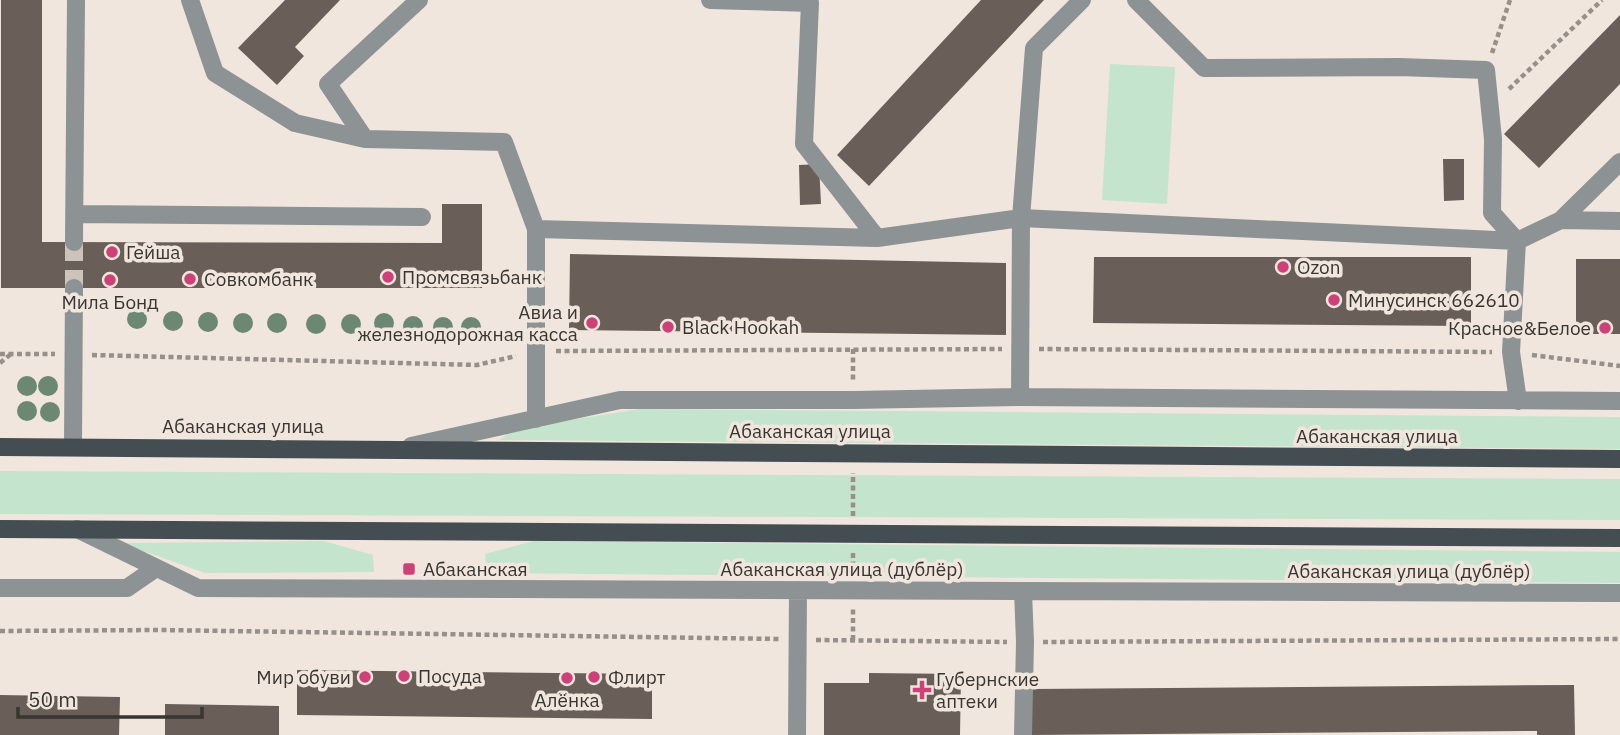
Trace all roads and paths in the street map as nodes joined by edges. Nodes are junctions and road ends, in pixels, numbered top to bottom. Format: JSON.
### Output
{"nodes":[{"id":1,"x":76,"y":0,"type":"edge"},
{"id":2,"x":190,"y":0,"type":"edge"},
{"id":3,"x":419,"y":0,"type":"edge"},
{"id":4,"x":710,"y":0,"type":"edge"},
{"id":5,"x":1082,"y":0,"type":"edge"},
{"id":6,"x":1136,"y":0,"type":"edge"},
{"id":7,"x":1510,"y":0,"type":"edge"},
{"id":8,"x":1602,"y":0,"type":"edge"},
{"id":9,"x":812,"y":2,"type":"edge"},
{"id":10,"x":1486,"y":70,"type":"junction"},
{"id":11,"x":1490,"y":107,"type":"junction"},
{"id":12,"x":365,"y":139,"type":"junction"},
{"id":13,"x":1620,"y":162,"type":"edge"},
{"id":14,"x":75,"y":214,"type":"junction"},
{"id":15,"x":422,"y":217,"type":"dead end"},
{"id":16,"x":1021,"y":218,"type":"junction"},
{"id":17,"x":1561,"y":220,"type":"junction"},
{"id":18,"x":1620,"y":221,"type":"edge"},
{"id":19,"x":536,"y":229,"type":"junction"},
{"id":20,"x":877,"y":238,"type":"junction"},
{"id":21,"x":74,"y":242,"type":"tunnel mouth"},
{"id":22,"x":1517,"y":242,"type":"junction"},
{"id":23,"x":74,"y":288,"type":"tunnel mouth"},
{"id":24,"x":853,"y":349,"type":"junction"},
{"id":25,"x":1019,"y":349,"type":"junction"},
{"id":26,"x":536,"y":351,"type":"junction"},
{"id":27,"x":1511,"y":352,"type":"junction"},
{"id":28,"x":0,"y":354,"type":"edge"},
{"id":29,"x":12,"y":354,"type":"junction"},
{"id":30,"x":72,"y":354,"type":"junction"},
{"id":31,"x":0,"y":363,"type":"edge"},
{"id":32,"x":1620,"y":366,"type":"edge"},
{"id":33,"x":1020,"y":397,"type":"junction"},
{"id":34,"x":853,"y":400,"type":"junction"},
{"id":35,"x":1518,"y":401,"type":"junction"},
{"id":36,"x":1620,"y":401,"type":"edge"},
{"id":37,"x":536,"y":419,"type":"junction"},
{"id":38,"x":73,"y":446,"type":"junction"},
{"id":39,"x":0,"y":447,"type":"edge"},
{"id":40,"x":400,"y":449,"type":"junction"},
{"id":41,"x":853,"y":452,"type":"junction"},
{"id":42,"x":1620,"y":459,"type":"edge"},
{"id":43,"x":0,"y":529,"type":"edge"},
{"id":44,"x":77,"y":529,"type":"junction"},
{"id":45,"x":853,"y":534,"type":"junction"},
{"id":46,"x":1620,"y":538,"type":"edge"},
{"id":47,"x":156,"y":568,"type":"junction"},
{"id":48,"x":0,"y":589,"type":"edge"},
{"id":49,"x":798,"y":590,"type":"junction"},
{"id":50,"x":853,"y":590,"type":"junction"},
{"id":51,"x":1023,"y":591,"type":"junction"},
{"id":52,"x":1620,"y":593,"type":"edge"},
{"id":53,"x":853,"y":640,"type":"dead end"},
{"id":54,"x":797,"y":735,"type":"edge"},
{"id":55,"x":1023,"y":735,"type":"edge"}],
"edges":[{"from":1,"to":14,"type":"street"},
{"from":2,"to":12,"type":"street"},
{"from":3,"to":12,"type":"street"},
{"from":4,"to":9,"type":"street"},
{"from":5,"to":16,"type":"street"},
{"from":6,"to":10,"type":"street"},
{"from":7,"to":10,"type":"path"},
{"from":8,"to":11,"type":"path"},
{"from":9,"to":20,"type":"street"},
{"from":10,"to":11,"type":"street"},
{"from":11,"to":22,"type":"street"},
{"from":12,"to":19,"type":"street"},
{"from":13,"to":17,"type":"street"},
{"from":14,"to":15,"type":"street"},
{"from":14,"to":21,"type":"street"},
{"from":16,"to":20,"type":"street"},
{"from":16,"to":22,"type":"street"},
{"from":16,"to":25,"type":"street"},
{"from":17,"to":18,"type":"street"},
{"from":17,"to":22,"type":"street"},
{"from":19,"to":20,"type":"street"},
{"from":19,"to":26,"type":"street"},
{"from":22,"to":27,"type":"street"},
{"from":23,"to":30,"type":"street"},
{"from":24,"to":25,"type":"path"},
{"from":24,"to":26,"type":"path"},
{"from":24,"to":34,"type":"path"},
{"from":25,"to":27,"type":"path"},
{"from":25,"to":33,"type":"street"},
{"from":26,"to":30,"type":"path"},
{"from":26,"to":37,"type":"street"},
{"from":27,"to":32,"type":"path"},
{"from":27,"to":35,"type":"street"},
{"from":28,"to":29,"type":"path"},
{"from":29,"to":30,"type":"path"},
{"from":29,"to":31,"type":"path"},
{"from":30,"to":38,"type":"street"},
{"from":33,"to":34,"type":"street"},
{"from":33,"to":35,"type":"street"},
{"from":34,"to":37,"type":"street"},
{"from":35,"to":36,"type":"street"},
{"from":37,"to":40,"type":"street"},
{"from":38,"to":39,"type":"main road","name":"Абаканская улица"},
{"from":38,"to":40,"type":"main road","name":"Абаканская улица"},
{"from":40,"to":41,"type":"main road","name":"Абаканская улица"},
{"from":41,"to":42,"type":"main road","name":"Абаканская улица"},
{"from":41,"to":45,"type":"path"},
{"from":43,"to":44,"type":"main road"},
{"from":44,"to":45,"type":"main road"},
{"from":44,"to":47,"type":"street","name":"Абаканская улица (дублёр)"},
{"from":45,"to":46,"type":"main road"},
{"from":45,"to":50,"type":"path"},
{"from":47,"to":48,"type":"street"},
{"from":47,"to":49,"type":"street","name":"Абаканская улица (дублёр)"},
{"from":49,"to":50,"type":"street","name":"Абаканская улица (дублёр)"},
{"from":49,"to":54,"type":"street"},
{"from":50,"to":51,"type":"street","name":"Абаканская улица (дублёр)"},
{"from":50,"to":53,"type":"path"},
{"from":51,"to":52,"type":"street","name":"Абаканская улица (дублёр)"},
{"from":51,"to":55,"type":"street"}]}
